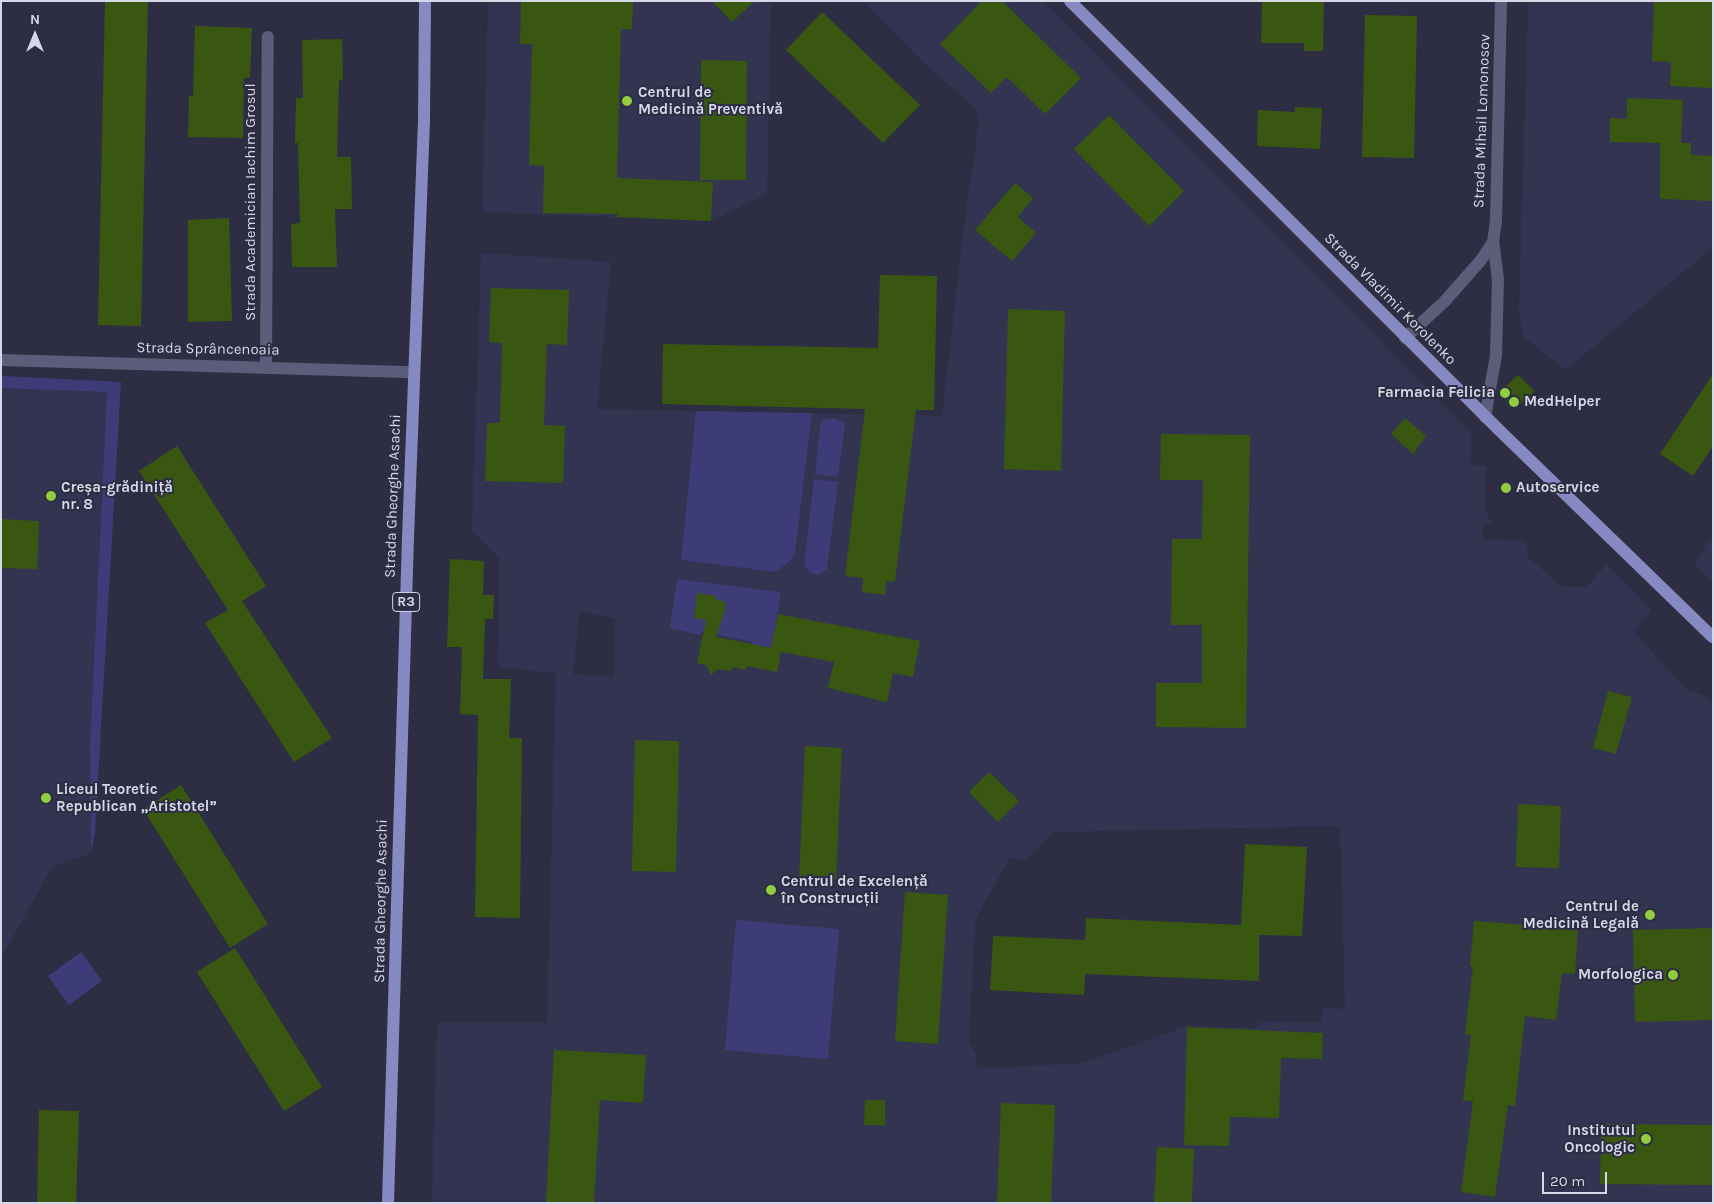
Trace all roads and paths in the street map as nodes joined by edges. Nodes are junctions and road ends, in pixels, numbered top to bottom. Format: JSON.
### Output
{"nodes":[{"id":1,"x":425,"y":1,"type":"edge"},
{"id":2,"x":1070,"y":1,"type":"edge"},
{"id":3,"x":1501,"y":1,"type":"edge"},
{"id":4,"x":268,"y":37,"type":"dead end"},
{"id":5,"x":1493,"y":242,"type":"junction"},
{"id":6,"x":1405,"y":338,"type":"junction"},
{"id":7,"x":1,"y":360,"type":"edge"},
{"id":8,"x":266,"y":366,"type":"junction"},
{"id":9,"x":413,"y":372,"type":"junction"},
{"id":10,"x":1486,"y":416,"type":"junction"},
{"id":11,"x":1713,"y":637,"type":"edge"},
{"id":12,"x":388,"y":1203,"type":"edge"}],
"edges":[{"from":1,"to":9,"type":"main road","name":"Strada Gheorghe Asachi","number":"R3"},
{"from":2,"to":6,"type":"main road","name":"Strada Vladimir Korolenko"},
{"from":3,"to":5,"type":"street","name":"Strada Mihail Lomonosov"},
{"from":4,"to":8,"type":"street","name":"Strada Academician Iachim Grosul"},
{"from":5,"to":6,"type":"street","name":"Strada Mihail Lomonosov"},
{"from":5,"to":10,"type":"street","name":"Strada Mihail Lomonosov"},
{"from":6,"to":10,"type":"main road","name":"Strada Vladimir Korolenko"},
{"from":7,"to":8,"type":"street","name":"Strada Sprâncenoaia"},
{"from":8,"to":9,"type":"street","name":"Strada Sprâncenoaia"},
{"from":9,"to":12,"type":"main road","name":"Strada Gheorghe Asachi","number":"R3"},
{"from":10,"to":11,"type":"main road","name":"Strada Vladimir Korolenko"}]}
